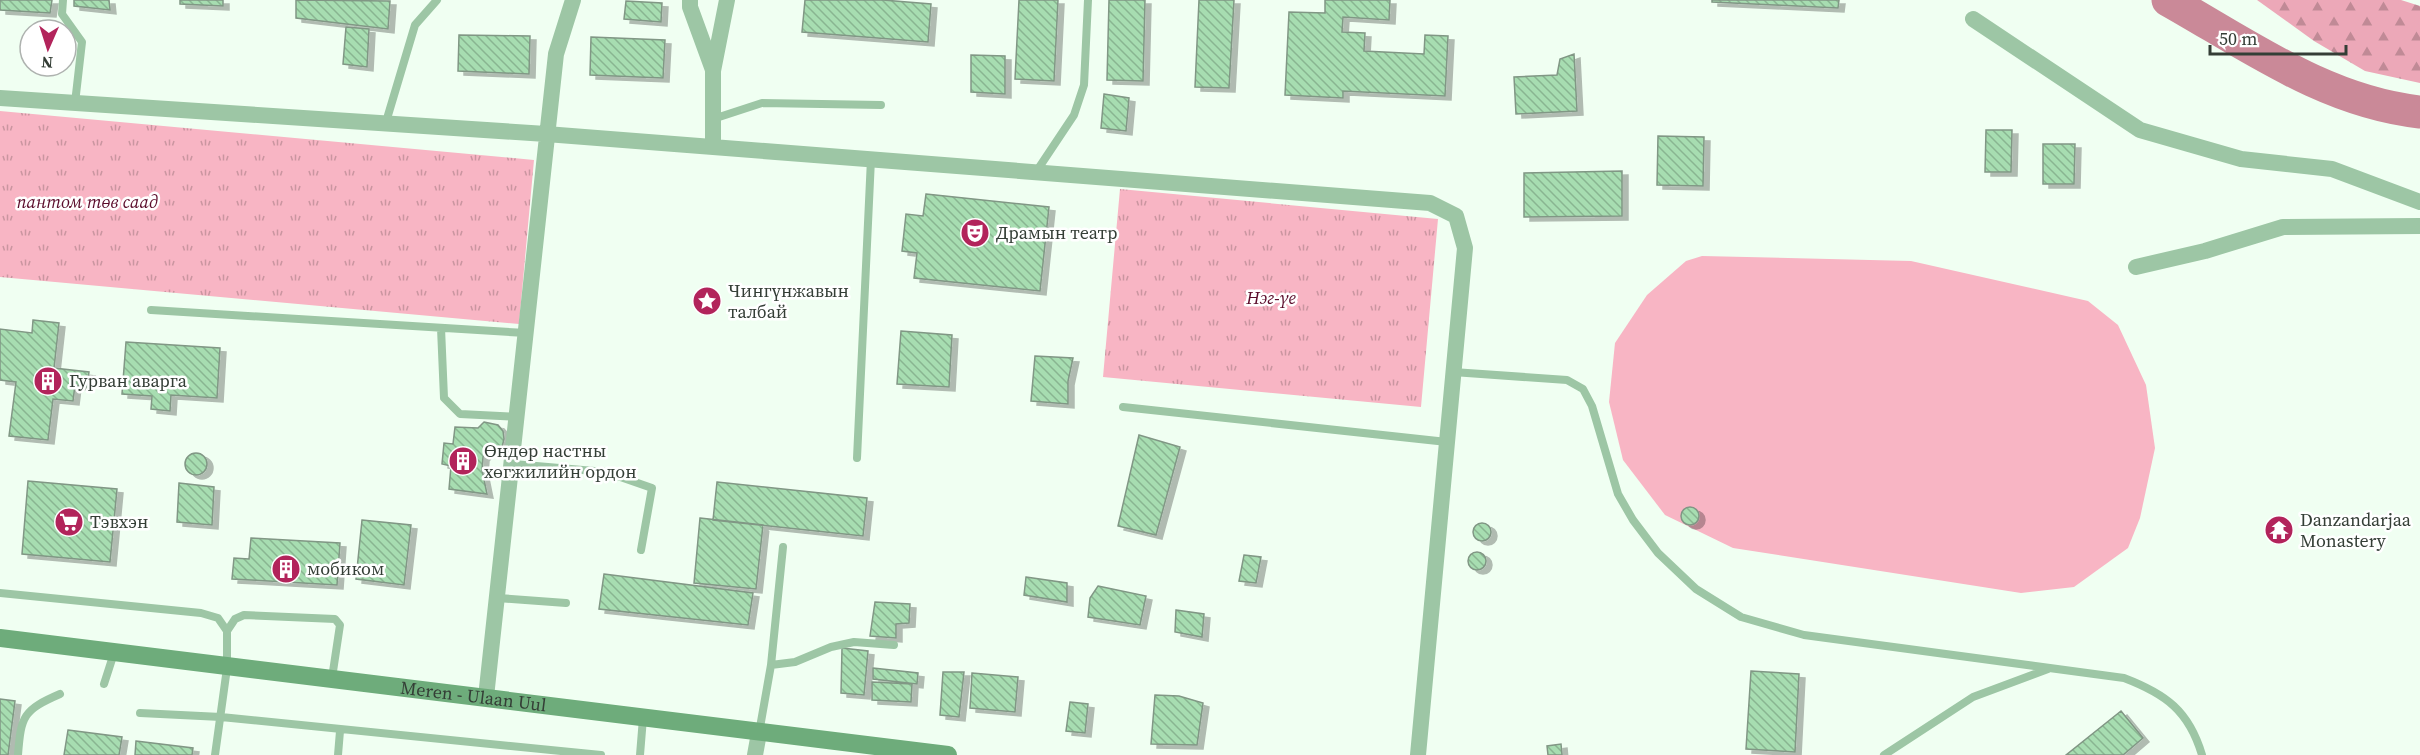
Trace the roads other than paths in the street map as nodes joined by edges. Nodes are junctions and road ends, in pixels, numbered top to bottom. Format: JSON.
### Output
{"nodes":[{"id":1,"x":63,"y":0,"type":"edge"},
{"id":2,"x":437,"y":0,"type":"edge"},
{"id":3,"x":573,"y":0,"type":"edge"},
{"id":4,"x":690,"y":0,"type":"edge"},
{"id":5,"x":727,"y":0,"type":"edge"},
{"id":6,"x":1088,"y":0,"type":"edge"},
{"id":7,"x":1973,"y":19,"type":"dead end"},
{"id":8,"x":713,"y":70,"type":"junction"},
{"id":9,"x":0,"y":98,"type":"edge"},
{"id":10,"x":75,"y":103,"type":"junction"},
{"id":11,"x":881,"y":105,"type":"dead end"},
{"id":12,"x":713,"y":119,"type":"junction"},
{"id":13,"x":386,"y":122,"type":"junction"},
{"id":14,"x":546,"y":134,"type":"junction"},
{"id":15,"x":713,"y":147,"type":"junction"},
{"id":16,"x":872,"y":159,"type":"junction"},
{"id":17,"x":1036,"y":172,"type":"junction"},
{"id":18,"x":2420,"y":202,"type":"edge"},
{"id":19,"x":2420,"y":226,"type":"edge"},
{"id":20,"x":2136,"y":267,"type":"dead end"},
{"id":21,"x":151,"y":310,"type":"dead end"},
{"id":22,"x":441,"y":328,"type":"junction"},
{"id":23,"x":527,"y":333,"type":"junction"},
{"id":24,"x":1453,"y":372,"type":"junction"},
{"id":25,"x":1123,"y":407,"type":"dead end"},
{"id":26,"x":518,"y":417,"type":"junction"},
{"id":27,"x":1447,"y":442,"type":"junction"},
{"id":28,"x":857,"y":458,"type":"dead end"},
{"id":29,"x":513,"y":464,"type":"junction"},
{"id":30,"x":783,"y":547,"type":"dead end"},
{"id":31,"x":641,"y":550,"type":"dead end"},
{"id":32,"x":0,"y":593,"type":"edge"},
{"id":33,"x":498,"y":598,"type":"junction"},
{"id":34,"x":566,"y":603,"type":"dead end"},
{"id":35,"x":227,"y":631,"type":"junction"},
{"id":36,"x":0,"y":638,"type":"edge"},
{"id":37,"x":894,"y":645,"type":"dead end"},
{"id":38,"x":114,"y":653,"type":"junction"},
{"id":39,"x":771,"y":665,"type":"junction"},
{"id":40,"x":227,"y":668,"type":"junction"},
{"id":41,"x":2052,"y":668,"type":"junction"},
{"id":42,"x":332,"y":678,"type":"junction"},
{"id":43,"x":104,"y":684,"type":"dead end"},
{"id":44,"x":60,"y":694,"type":"dead end"},
{"id":45,"x":486,"y":697,"type":"junction"},
{"id":46,"x":140,"y":713,"type":"dead end"},
{"id":47,"x":220,"y":717,"type":"junction"},
{"id":48,"x":643,"y":718,"type":"junction"},
{"id":49,"x":340,"y":731,"type":"junction"},
{"id":50,"x":759,"y":733,"type":"junction"},
{"id":51,"x":18,"y":755,"type":"edge"},
{"id":52,"x":215,"y":755,"type":"edge"},
{"id":53,"x":338,"y":755,"type":"edge"},
{"id":54,"x":601,"y":755,"type":"edge"},
{"id":55,"x":640,"y":755,"type":"edge"},
{"id":56,"x":755,"y":755,"type":"edge"},
{"id":57,"x":948,"y":755,"type":"edge"},
{"id":58,"x":1418,"y":755,"type":"edge"},
{"id":59,"x":1884,"y":755,"type":"edge"},
{"id":60,"x":2202,"y":755,"type":"edge"}],
"edges":[{"from":1,"to":10,"type":"lane"},
{"from":2,"to":13,"type":"lane"},
{"from":3,"to":14,"type":"street"},
{"from":4,"to":8,"type":"street"},
{"from":5,"to":8,"type":"street"},
{"from":6,"to":17,"type":"lane"},
{"from":7,"to":18,"type":"street"},
{"from":8,"to":12,"type":"street"},
{"from":9,"to":10,"type":"street"},
{"from":10,"to":13,"type":"street"},
{"from":11,"to":12,"type":"lane"},
{"from":12,"to":15,"type":"street"},
{"from":13,"to":14,"type":"street"},
{"from":14,"to":15,"type":"street"},
{"from":14,"to":23,"type":"street"},
{"from":15,"to":16,"type":"street"},
{"from":16,"to":17,"type":"street"},
{"from":16,"to":28,"type":"lane"},
{"from":17,"to":24,"type":"street"},
{"from":19,"to":20,"type":"street"},
{"from":21,"to":22,"type":"lane"},
{"from":22,"to":23,"type":"lane"},
{"from":22,"to":26,"type":"lane"},
{"from":23,"to":26,"type":"street"},
{"from":24,"to":27,"type":"street"},
{"from":24,"to":41,"type":"lane"},
{"from":25,"to":27,"type":"lane"},
{"from":26,"to":29,"type":"street"},
{"from":27,"to":58,"type":"street"},
{"from":29,"to":31,"type":"lane"},
{"from":29,"to":33,"type":"street"},
{"from":30,"to":39,"type":"lane"},
{"from":32,"to":35,"type":"lane"},
{"from":33,"to":34,"type":"lane"},
{"from":33,"to":45,"type":"street"},
{"from":35,"to":40,"type":"lane"},
{"from":35,"to":42,"type":"lane"},
{"from":36,"to":38,"type":"street","name":"Meren - Ulaan Uul"},
{"from":37,"to":39,"type":"lane"},
{"from":38,"to":40,"type":"street","name":"Meren - Ulaan Uul"},
{"from":38,"to":43,"type":"lane"},
{"from":39,"to":50,"type":"lane"},
{"from":40,"to":42,"type":"street","name":"Meren - Ulaan Uul"},
{"from":40,"to":47,"type":"lane"},
{"from":41,"to":59,"type":"lane"},
{"from":41,"to":60,"type":"lane"},
{"from":42,"to":45,"type":"street","name":"Meren - Ulaan Uul"},
{"from":44,"to":51,"type":"lane"},
{"from":45,"to":48,"type":"street","name":"Meren - Ulaan Uul"},
{"from":46,"to":47,"type":"lane"},
{"from":47,"to":49,"type":"lane"},
{"from":47,"to":52,"type":"lane"},
{"from":48,"to":50,"type":"street","name":"Meren - Ulaan Uul"},
{"from":48,"to":55,"type":"lane"},
{"from":49,"to":53,"type":"lane"},
{"from":49,"to":54,"type":"lane"},
{"from":50,"to":56,"type":"street"},
{"from":50,"to":57,"type":"street","name":"Meren - Ulaan Uul"}]}
